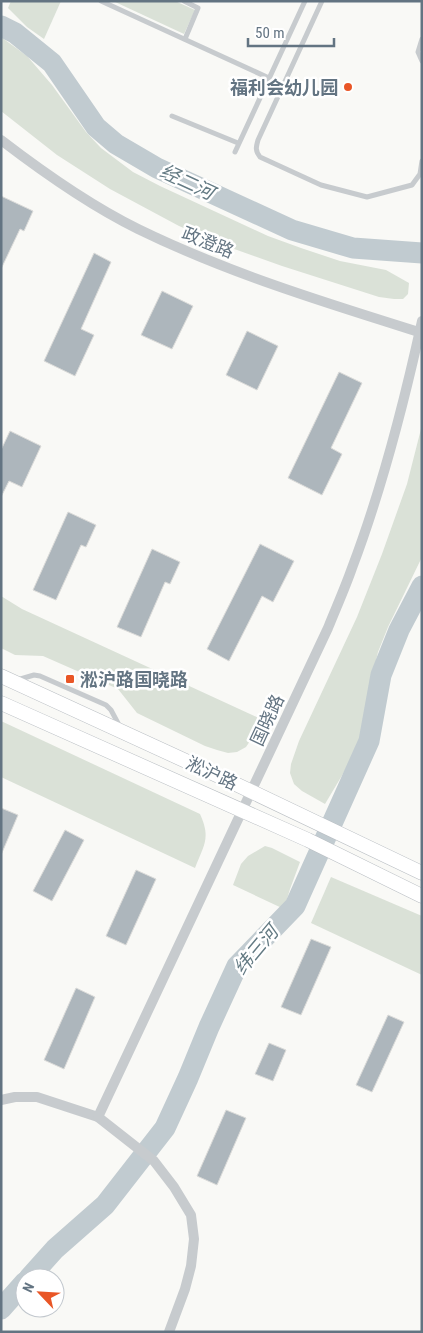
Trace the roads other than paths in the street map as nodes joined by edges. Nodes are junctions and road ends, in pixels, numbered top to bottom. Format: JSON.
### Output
{"nodes":[{"id":1,"x":101,"y":1,"type":"edge"},
{"id":2,"x":184,"y":1,"type":"edge"},
{"id":3,"x":305,"y":1,"type":"edge"},
{"id":4,"x":322,"y":1,"type":"edge"},
{"id":5,"x":422,"y":39,"type":"edge"},
{"id":6,"x":185,"y":40,"type":"junction"},
{"id":7,"x":422,"y":61,"type":"edge"},
{"id":8,"x":269,"y":78,"type":"junction"},
{"id":9,"x":172,"y":116,"type":"dead end"},
{"id":10,"x":1,"y":140,"type":"edge"},
{"id":11,"x":238,"y":144,"type":"junction"},
{"id":12,"x":235,"y":152,"type":"dead end"},
{"id":13,"x":422,"y":161,"type":"edge"},
{"id":14,"x":422,"y":321,"type":"edge"},
{"id":15,"x":421,"y":332,"type":"edge"},
{"id":16,"x":7,"y":678,"type":"edge"},
{"id":17,"x":1,"y":702,"type":"edge"},
{"id":18,"x":252,"y":792,"type":"junction"},
{"id":19,"x":243,"y":811,"type":"junction"},
{"id":20,"x":422,"y":873,"type":"edge"},
{"id":21,"x":422,"y":896,"type":"edge"},
{"id":22,"x":1,"y":1100,"type":"edge"},
{"id":23,"x":98,"y":1116,"type":"junction"},
{"id":24,"x":169,"y":1332,"type":"edge"}],
"edges":[{"from":1,"to":6,"type":"lane"},
{"from":2,"to":6,"type":"lane"},
{"from":3,"to":8,"type":"lane"},
{"from":4,"to":13,"type":"lane"},
{"from":5,"to":7,"type":"lane"},
{"from":6,"to":8,"type":"lane"},
{"from":8,"to":11,"type":"lane"},
{"from":9,"to":11,"type":"lane"},
{"from":10,"to":15,"type":"street","name":"政澄路"},
{"from":11,"to":12,"type":"lane"},
{"from":14,"to":15,"type":"street","name":"国晓路"},
{"from":15,"to":18,"type":"street","name":"国晓路"},
{"from":16,"to":18,"type":"main road","name":"淞沪路"},
{"from":17,"to":19,"type":"main road","name":"淞沪路"},
{"from":18,"to":19,"type":"street","name":"国晓路"},
{"from":18,"to":20,"type":"main road","name":"淞沪路"},
{"from":19,"to":21,"type":"main road","name":"淞沪路"},
{"from":19,"to":23,"type":"street","name":"国晓路"},
{"from":22,"to":23,"type":"street"},
{"from":23,"to":24,"type":"street"}]}
